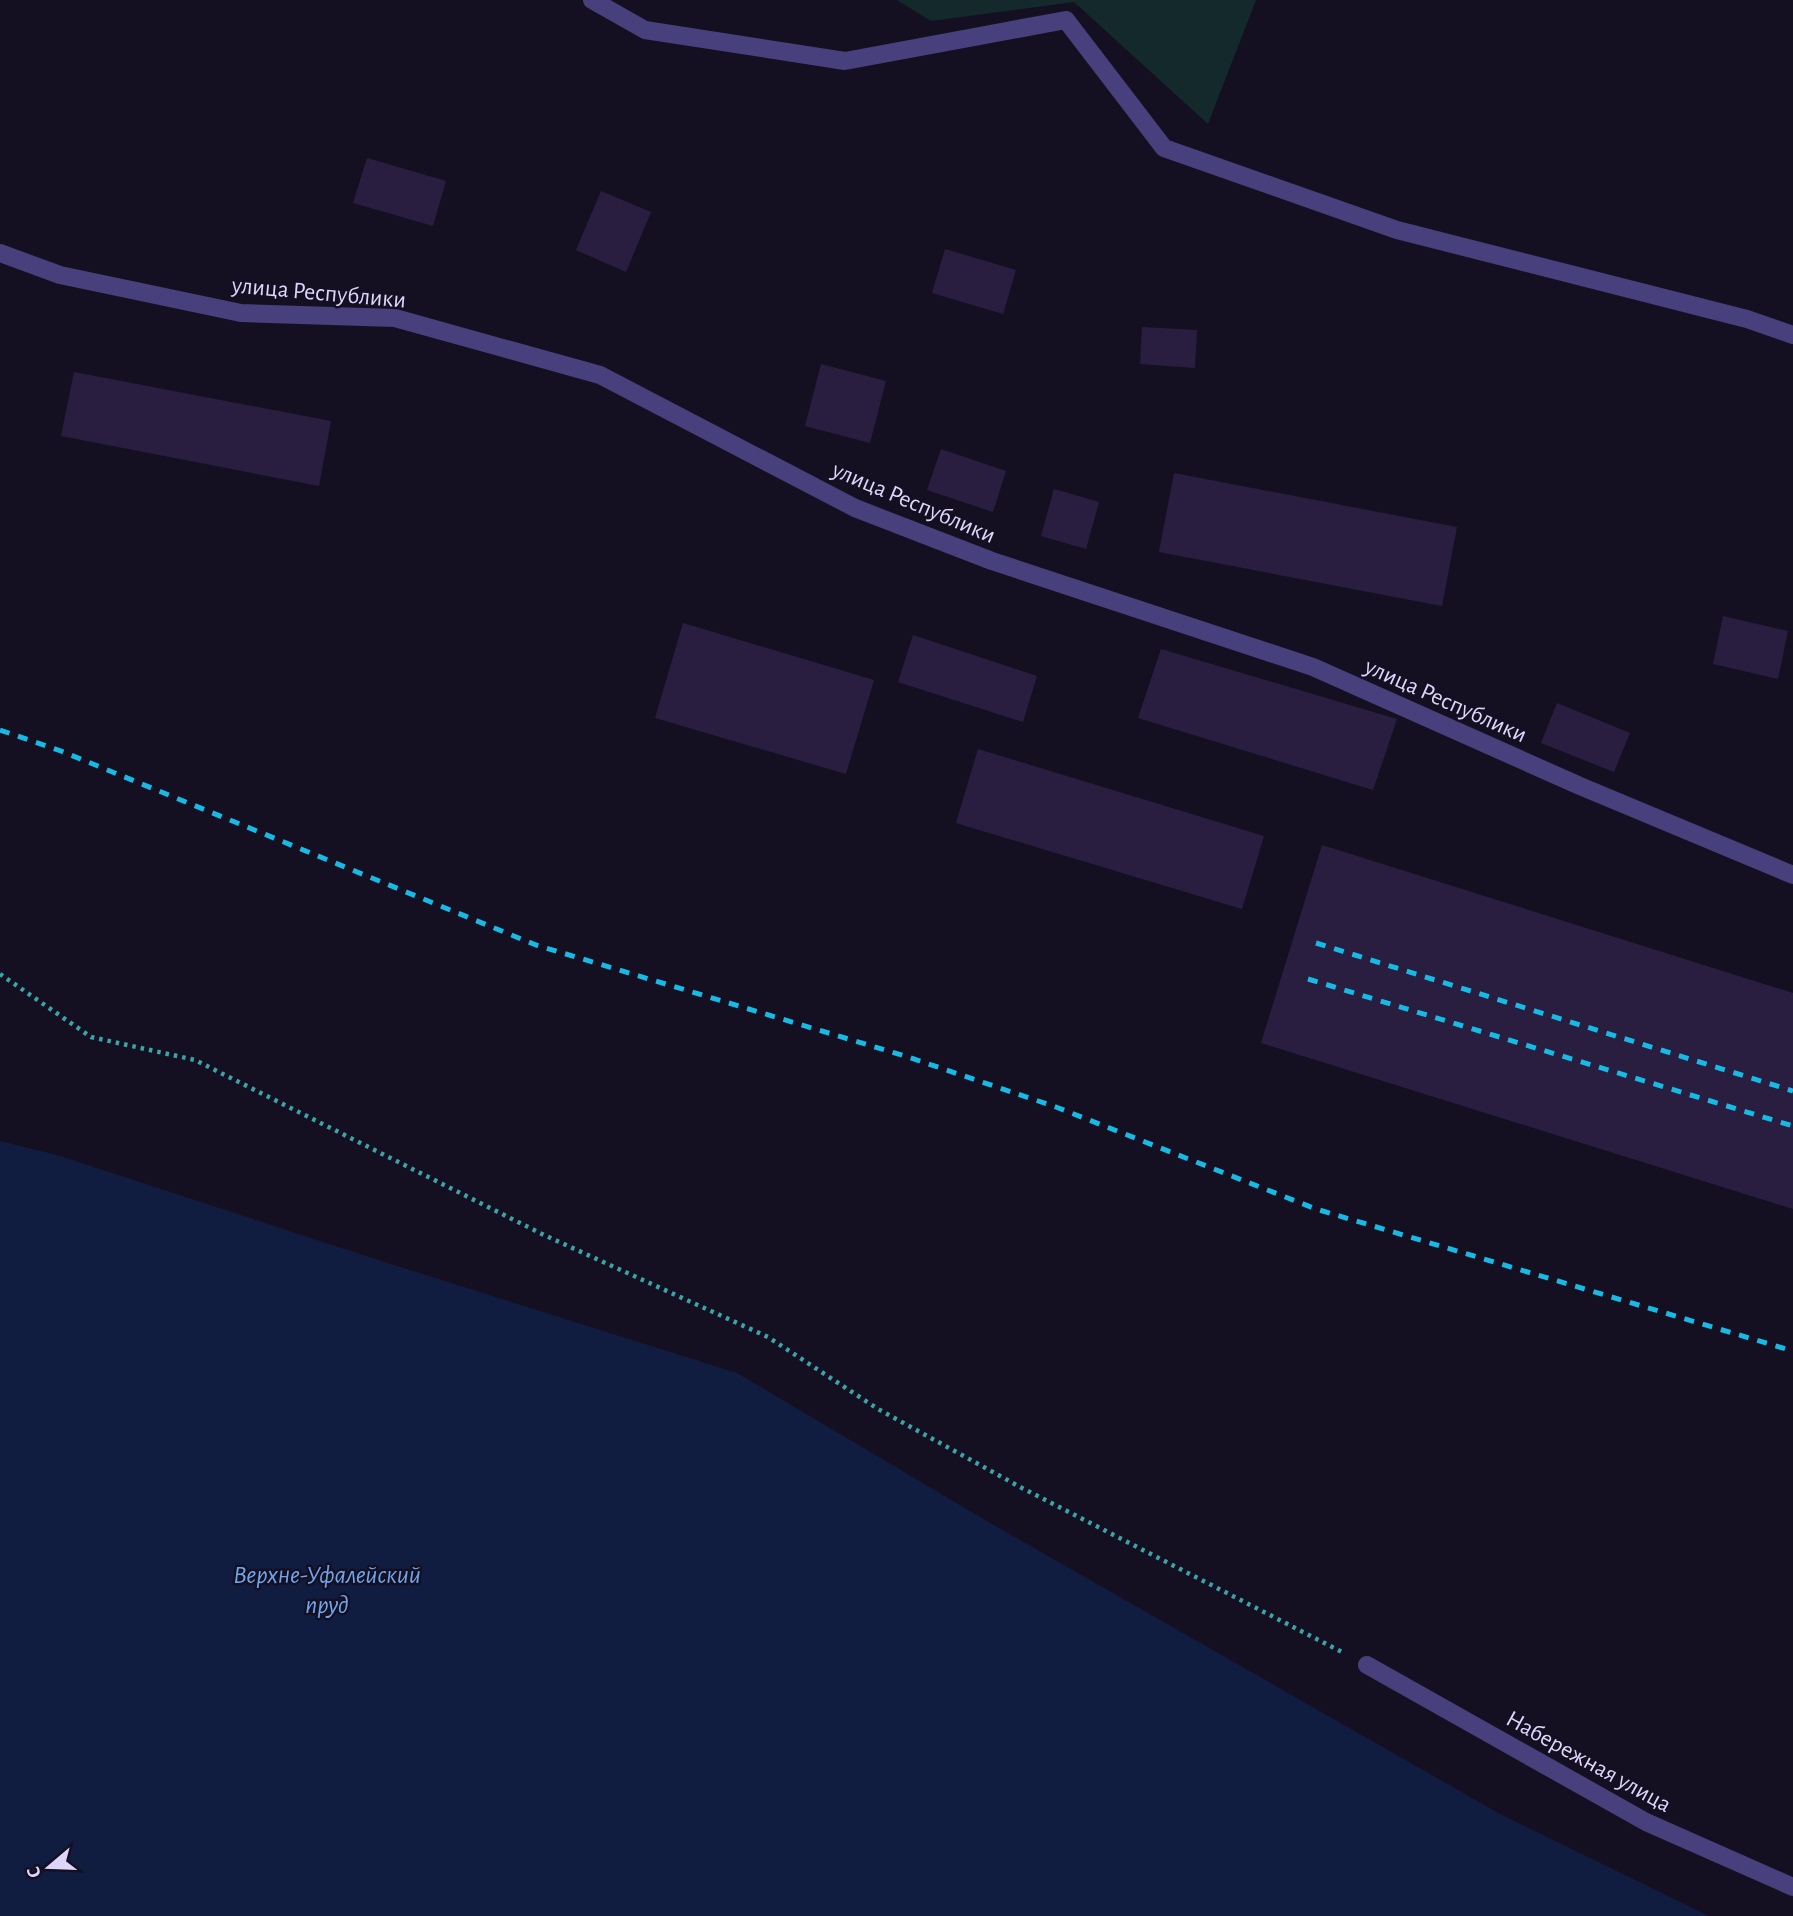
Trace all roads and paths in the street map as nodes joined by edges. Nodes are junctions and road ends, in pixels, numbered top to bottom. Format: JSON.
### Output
{"nodes":[{"id":1,"x":592,"y":0,"type":"edge"},
{"id":2,"x":0,"y":253,"type":"edge"},
{"id":3,"x":1793,"y":335,"type":"edge"},
{"id":4,"x":1793,"y":875,"type":"edge"},
{"id":5,"x":0,"y":974,"type":"edge"},
{"id":6,"x":1367,"y":1665,"type":"joint"},
{"id":7,"x":1793,"y":1887,"type":"edge"}],
"edges":[{"from":1,"to":3,"type":"street"},
{"from":2,"to":4,"type":"street","name":"улица Республики"},
{"from":5,"to":6,"type":"path"},
{"from":6,"to":7,"type":"street","name":"Набережная улица"}]}
